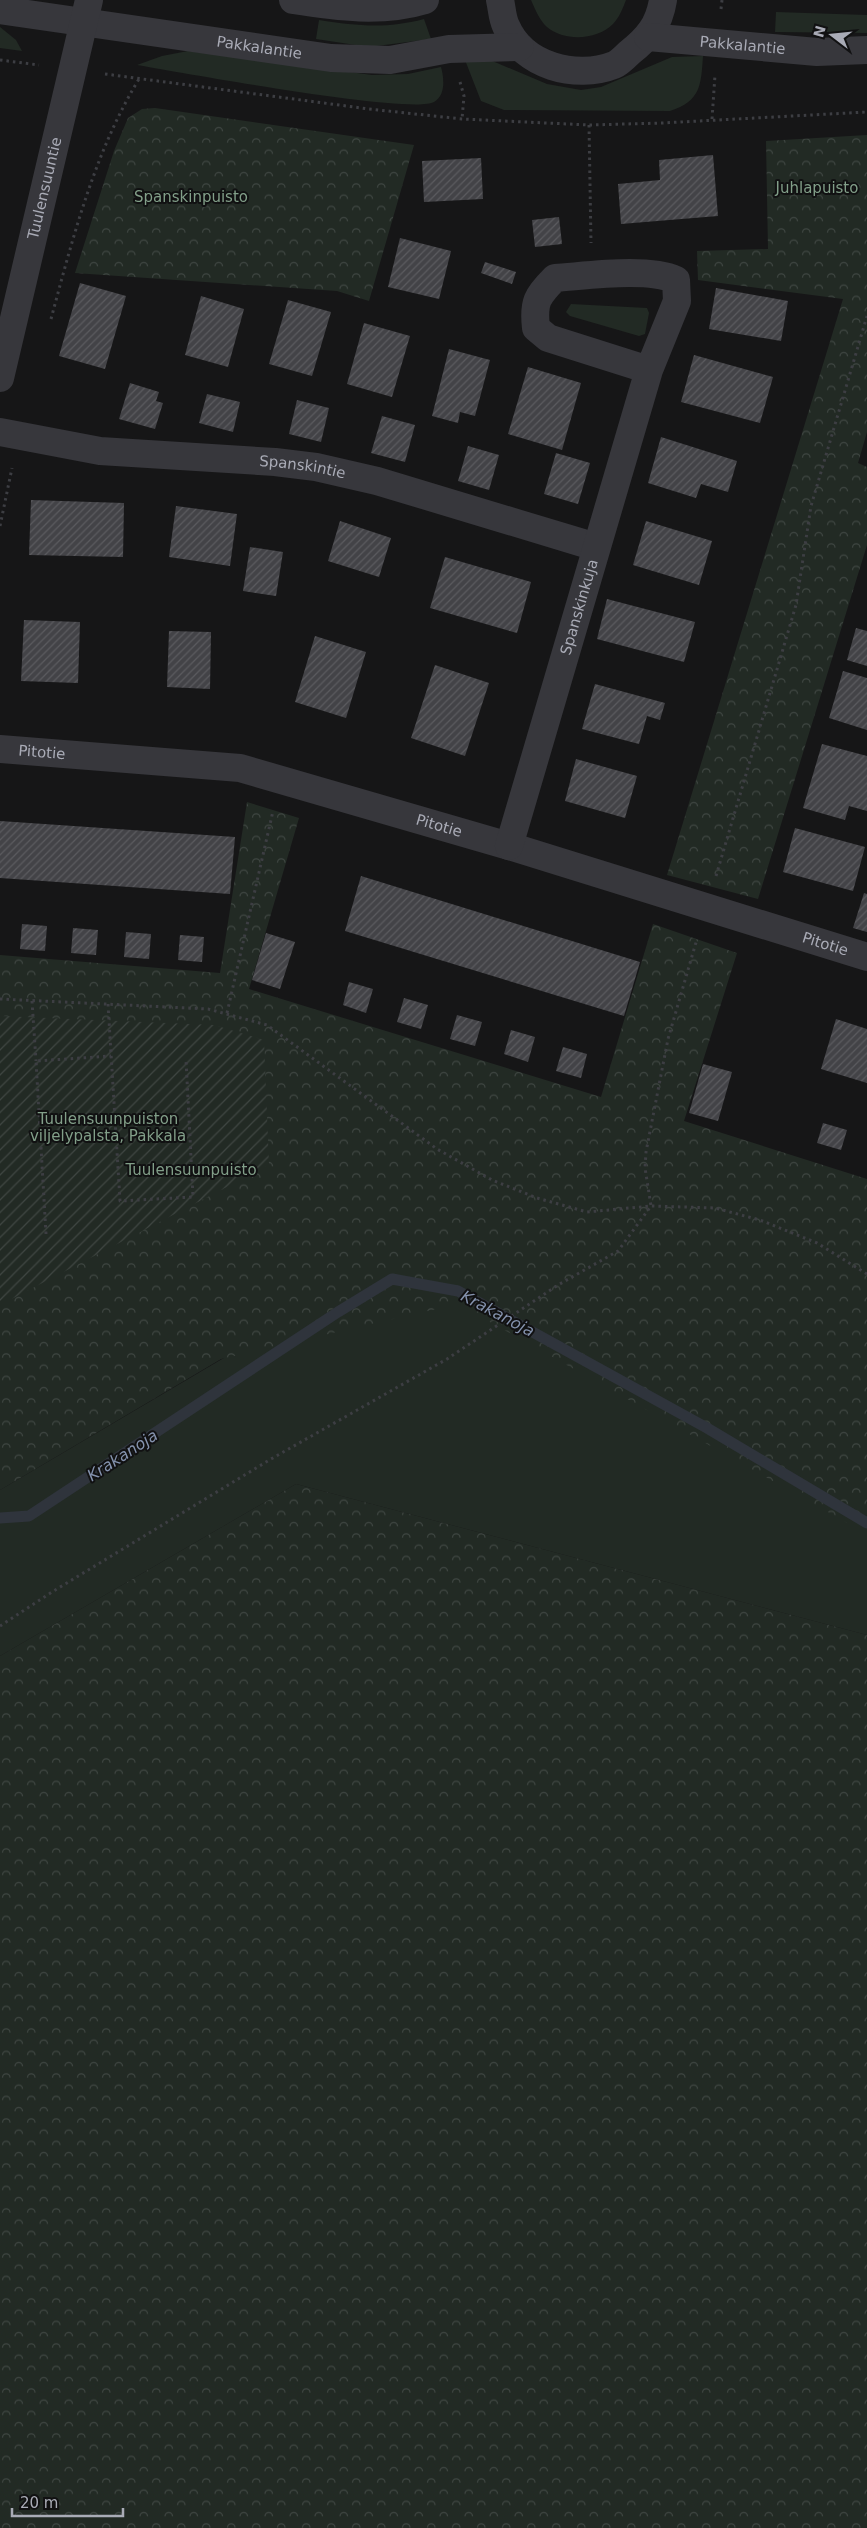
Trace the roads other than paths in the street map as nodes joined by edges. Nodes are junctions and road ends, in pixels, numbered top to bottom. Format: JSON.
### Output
{"nodes":[{"id":1,"x":293,"y":0,"type":"edge"},
{"id":2,"x":425,"y":0,"type":"edge"},
{"id":3,"x":500,"y":0,"type":"edge"},
{"id":4,"x":662,"y":0,"type":"edge"},
{"id":5,"x":0,"y":10,"type":"edge"},
{"id":6,"x":87,"y":11,"type":"edge"},
{"id":7,"x":648,"y":37,"type":"junction"},
{"id":8,"x":520,"y":47,"type":"junction"},
{"id":9,"x":867,"y":50,"type":"edge"},
{"id":10,"x":649,"y":370,"type":"junction"},
{"id":11,"x":0,"y":378,"type":"edge"},
{"id":12,"x":9,"y":434,"type":"edge"},
{"id":13,"x":596,"y":547,"type":"junction"},
{"id":14,"x":0,"y":749,"type":"edge"},
{"id":15,"x":509,"y":846,"type":"junction"},
{"id":16,"x":867,"y":957,"type":"edge"}],
"edges":[{"from":1,"to":2,"type":"street"},
{"from":3,"to":8,"type":"street"},
{"from":4,"to":7,"type":"street"},
{"from":5,"to":6,"type":"street","name":"Pakkalantie"},
{"from":6,"to":8,"type":"street","name":"Pakkalantie"},
{"from":6,"to":11,"type":"street","name":"Tuulensuuntie"},
{"from":7,"to":8,"type":"street"},
{"from":7,"to":9,"type":"street","name":"Pakkalantie"},
{"from":10,"to":10,"type":"street","name":"Spanskinkuja"},
{"from":10,"to":13,"type":"street","name":"Spanskinkuja"},
{"from":12,"to":13,"type":"street","name":"Spanskintie"},
{"from":13,"to":15,"type":"street","name":"Spanskinkuja"},
{"from":14,"to":15,"type":"street","name":"Pitotie"},
{"from":15,"to":16,"type":"street","name":"Pitotie"}]}
